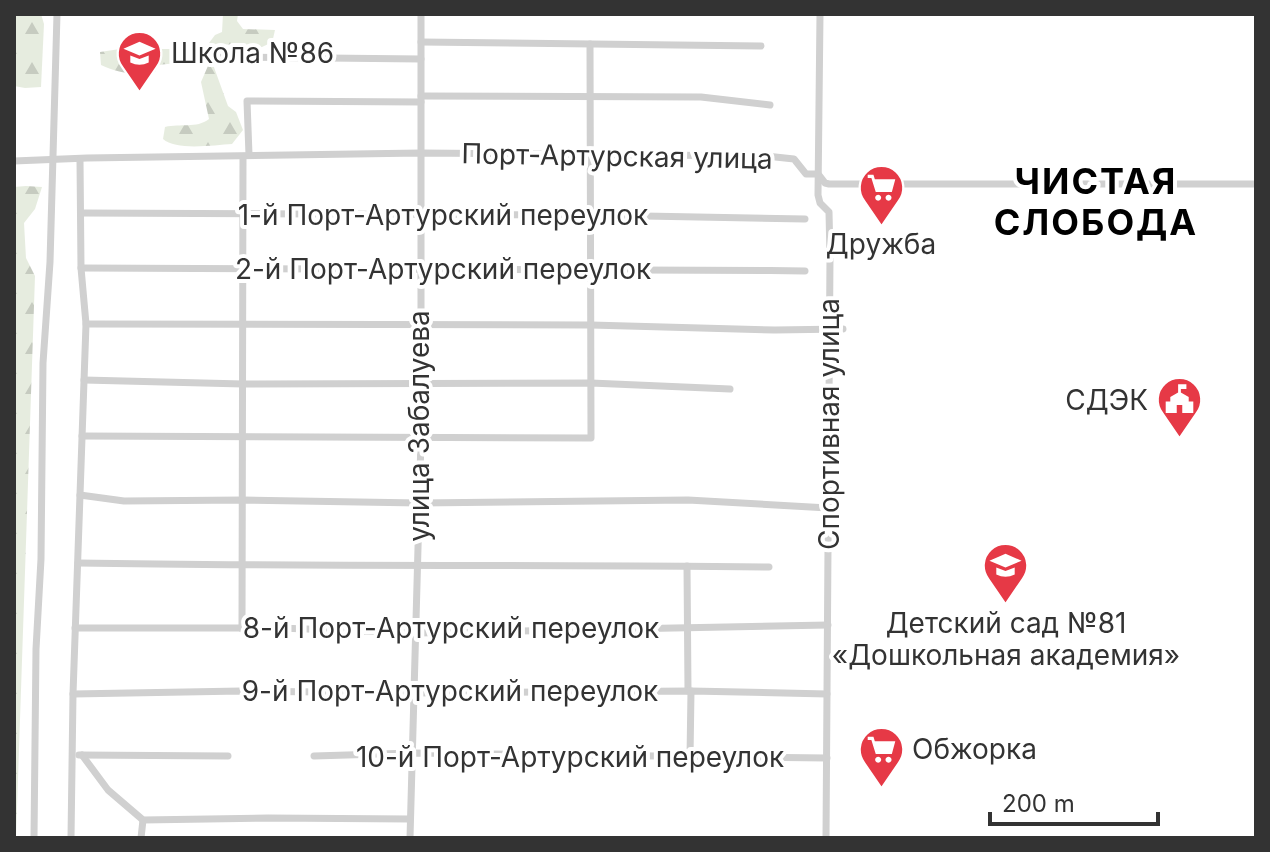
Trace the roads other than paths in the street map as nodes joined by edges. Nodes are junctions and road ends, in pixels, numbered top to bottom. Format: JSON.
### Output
{"nodes":[{"id":1,"x":57,"y":14,"type":"edge"},
{"id":2,"x":421,"y":14,"type":"edge"},
{"id":3,"x":820,"y":14,"type":"edge"},
{"id":4,"x":421,"y":42,"type":"junction"},
{"id":5,"x":590,"y":44,"type":"junction"},
{"id":6,"x":761,"y":46,"type":"dead end"},
{"id":7,"x":216,"y":57,"type":"dead end"},
{"id":8,"x":421,"y":59,"type":"junction"},
{"id":9,"x":590,"y":97,"type":"junction"},
{"id":10,"x":421,"y":99,"type":"junction"},
{"id":11,"x":770,"y":105,"type":"dead end"},
{"id":12,"x":421,"y":153,"type":"junction"},
{"id":13,"x":591,"y":154,"type":"junction"},
{"id":14,"x":246,"y":156,"type":"junction"},
{"id":15,"x":80,"y":160,"type":"junction"},
{"id":16,"x":14,"y":161,"type":"edge"},
{"id":17,"x":53,"y":161,"type":"junction"},
{"id":18,"x":818,"y":174,"type":"junction"},
{"id":19,"x":1256,"y":184,"type":"edge"},
{"id":20,"x":81,"y":213,"type":"junction"},
{"id":21,"x":243,"y":214,"type":"junction"},
{"id":22,"x":420,"y":214,"type":"junction"},
{"id":23,"x":591,"y":215,"type":"junction"},
{"id":24,"x":805,"y":219,"type":"dead end"},
{"id":25,"x":81,"y":268,"type":"junction"},
{"id":26,"x":591,"y":268,"type":"junction"},
{"id":27,"x":243,"y":269,"type":"junction"},
{"id":28,"x":420,"y":269,"type":"junction"},
{"id":29,"x":805,"y":271,"type":"dead end"},
{"id":30,"x":86,"y":324,"type":"junction"},
{"id":31,"x":243,"y":325,"type":"junction"},
{"id":32,"x":421,"y":325,"type":"junction"},
{"id":33,"x":591,"y":325,"type":"junction"},
{"id":34,"x":829,"y":329,"type":"junction"},
{"id":35,"x":843,"y":329,"type":"dead end"},
{"id":36,"x":84,"y":380,"type":"junction"},
{"id":37,"x":421,"y":383,"type":"junction"},
{"id":38,"x":591,"y":383,"type":"junction"},
{"id":39,"x":243,"y":384,"type":"junction"},
{"id":40,"x":730,"y":389,"type":"dead end"},
{"id":41,"x":82,"y":436,"type":"junction"},
{"id":42,"x":243,"y":438,"type":"junction"},
{"id":43,"x":421,"y":439,"type":"junction"},
{"id":44,"x":80,"y":495,"type":"junction"},
{"id":45,"x":243,"y":500,"type":"junction"},
{"id":46,"x":419,"y":503,"type":"junction"},
{"id":47,"x":828,"y":508,"type":"junction"},
{"id":48,"x":78,"y":563,"type":"junction"},
{"id":49,"x":243,"y":566,"type":"junction"},
{"id":50,"x":418,"y":566,"type":"junction"},
{"id":51,"x":687,"y":566,"type":"junction"},
{"id":52,"x":769,"y":567,"type":"dead end"},
{"id":53,"x":828,"y":625,"type":"junction"},
{"id":54,"x":75,"y":628,"type":"junction"},
{"id":55,"x":687,"y":628,"type":"junction"},
{"id":56,"x":242,"y":629,"type":"junction"},
{"id":57,"x":417,"y":633,"type":"junction"},
{"id":58,"x":689,"y":691,"type":"junction"},
{"id":59,"x":414,"y":693,"type":"junction"},
{"id":60,"x":73,"y":694,"type":"junction"},
{"id":61,"x":827,"y":694,"type":"junction"},
{"id":62,"x":413,"y":753,"type":"junction"},
{"id":63,"x":72,"y":755,"type":"junction"},
{"id":64,"x":82,"y":755,"type":"junction"},
{"id":65,"x":228,"y":756,"type":"dead end"},
{"id":66,"x":314,"y":756,"type":"dead end"},
{"id":67,"x":690,"y":757,"type":"junction"},
{"id":68,"x":827,"y":758,"type":"junction"},
{"id":69,"x":410,"y":819,"type":"junction"},
{"id":70,"x":143,"y":820,"type":"junction"},
{"id":71,"x":34,"y":838,"type":"edge"},
{"id":72,"x":71,"y":838,"type":"edge"},
{"id":73,"x":141,"y":838,"type":"edge"},
{"id":74,"x":410,"y":838,"type":"edge"},
{"id":75,"x":826,"y":838,"type":"edge"}],
"edges":[{"from":1,"to":17,"type":"street"},
{"from":2,"to":4,"type":"street","name":"улица Забалуева"},
{"from":3,"to":18,"type":"street","name":"Спортивная улица"},
{"from":4,"to":5,"type":"street"},
{"from":4,"to":8,"type":"street","name":"улица Забалуева"},
{"from":5,"to":6,"type":"street"},
{"from":5,"to":9,"type":"street"},
{"from":7,"to":8,"type":"street"},
{"from":8,"to":10,"type":"street","name":"улица Забалуева"},
{"from":9,"to":10,"type":"street"},
{"from":9,"to":11,"type":"street"},
{"from":9,"to":13,"type":"street"},
{"from":10,"to":12,"type":"street","name":"улица Забалуева"},
{"from":10,"to":14,"type":"street"},
{"from":12,"to":13,"type":"street","name":"Порт-Артурская улица"},
{"from":12,"to":14,"type":"street","name":"Порт-Артурская улица"},
{"from":12,"to":22,"type":"street","name":"улица Забалуева"},
{"from":13,"to":18,"type":"street","name":"Порт-Артурская улица"},
{"from":13,"to":23,"type":"street"},
{"from":14,"to":15,"type":"street","name":"Порт-Артурская улица"},
{"from":14,"to":21,"type":"street"},
{"from":15,"to":17,"type":"street","name":"Порт-Артурская улица"},
{"from":15,"to":20,"type":"street"},
{"from":16,"to":17,"type":"street","name":"Порт-Артурская улица"},
{"from":17,"to":71,"type":"street"},
{"from":18,"to":19,"type":"street","name":"Порт-Артурская улица"},
{"from":18,"to":34,"type":"street","name":"Спортивная улица"},
{"from":20,"to":21,"type":"street","name":"1-й Порт-Артурский переулок"},
{"from":20,"to":25,"type":"street"},
{"from":21,"to":22,"type":"street","name":"1-й Порт-Артурский переулок"},
{"from":21,"to":27,"type":"street"},
{"from":22,"to":23,"type":"street","name":"1-й Порт-Артурский переулок"},
{"from":22,"to":28,"type":"street","name":"улица Забалуева"},
{"from":23,"to":24,"type":"street","name":"1-й Порт-Артурский переулок"},
{"from":23,"to":26,"type":"street"},
{"from":25,"to":27,"type":"street","name":"2-й Порт-Артурский переулок"},
{"from":25,"to":30,"type":"street"},
{"from":26,"to":28,"type":"street","name":"2-й Порт-Артурский переулок"},
{"from":26,"to":29,"type":"street","name":"2-й Порт-Артурский переулок"},
{"from":26,"to":33,"type":"street"},
{"from":27,"to":28,"type":"street","name":"2-й Порт-Артурский переулок"},
{"from":27,"to":31,"type":"street"},
{"from":28,"to":32,"type":"street","name":"улица Забалуева"},
{"from":30,"to":31,"type":"street"},
{"from":30,"to":36,"type":"street"},
{"from":31,"to":32,"type":"street"},
{"from":31,"to":39,"type":"street"},
{"from":32,"to":33,"type":"street"},
{"from":32,"to":37,"type":"street","name":"улица Забалуева"},
{"from":33,"to":34,"type":"street"},
{"from":33,"to":38,"type":"street"},
{"from":34,"to":35,"type":"street"},
{"from":34,"to":47,"type":"street","name":"Спортивная улица"},
{"from":36,"to":39,"type":"street"},
{"from":36,"to":41,"type":"street"},
{"from":37,"to":38,"type":"street"},
{"from":37,"to":39,"type":"street"},
{"from":37,"to":43,"type":"street","name":"улица Забалуева"},
{"from":38,"to":40,"type":"street"},
{"from":38,"to":43,"type":"street"},
{"from":39,"to":42,"type":"street"},
{"from":41,"to":42,"type":"street"},
{"from":41,"to":44,"type":"street"},
{"from":42,"to":43,"type":"street"},
{"from":42,"to":45,"type":"street"},
{"from":43,"to":46,"type":"street","name":"улица Забалуева"},
{"from":44,"to":45,"type":"street"},
{"from":44,"to":48,"type":"street"},
{"from":45,"to":46,"type":"street"},
{"from":45,"to":49,"type":"street"},
{"from":46,"to":47,"type":"street"},
{"from":46,"to":50,"type":"street","name":"улица Забалуева"},
{"from":47,"to":53,"type":"street","name":"Спортивная улица"},
{"from":48,"to":49,"type":"street"},
{"from":48,"to":54,"type":"street"},
{"from":49,"to":50,"type":"street"},
{"from":49,"to":56,"type":"street"},
{"from":50,"to":51,"type":"street"},
{"from":50,"to":57,"type":"street","name":"улица Забалуева"},
{"from":51,"to":52,"type":"street"},
{"from":51,"to":55,"type":"street"},
{"from":53,"to":55,"type":"street","name":"8-й Порт-Артурский переулок"},
{"from":53,"to":61,"type":"street","name":"Спортивная улица"},
{"from":54,"to":56,"type":"street","name":"8-й Порт-Артурский переулок"},
{"from":54,"to":60,"type":"street"},
{"from":55,"to":57,"type":"street","name":"8-й Порт-Артурский переулок"},
{"from":55,"to":58,"type":"street"},
{"from":56,"to":57,"type":"street","name":"8-й Порт-Артурский переулок"},
{"from":57,"to":59,"type":"street","name":"улица Забалуева"},
{"from":58,"to":59,"type":"street","name":"9-й Порт-Артурский переулок"},
{"from":58,"to":61,"type":"street","name":"9-й Порт-Артурский переулок"},
{"from":58,"to":67,"type":"street"},
{"from":59,"to":60,"type":"street","name":"9-й Порт-Артурский переулок"},
{"from":59,"to":62,"type":"street","name":"улица Забалуева"},
{"from":60,"to":63,"type":"street"},
{"from":61,"to":68,"type":"street","name":"Спортивная улица"},
{"from":62,"to":66,"type":"street","name":"10-й Порт-Артурский переулок"},
{"from":62,"to":67,"type":"street","name":"10-й Порт-Артурский переулок"},
{"from":62,"to":69,"type":"street","name":"улица Забалуева"},
{"from":63,"to":64,"type":"street"},
{"from":63,"to":72,"type":"street"},
{"from":64,"to":65,"type":"street"},
{"from":64,"to":70,"type":"street"},
{"from":67,"to":68,"type":"street","name":"10-й Порт-Артурский переулок"},
{"from":68,"to":75,"type":"street","name":"Спортивная улица"},
{"from":69,"to":70,"type":"street"},
{"from":69,"to":74,"type":"street","name":"улица Забалуева"},
{"from":70,"to":73,"type":"street"}]}
